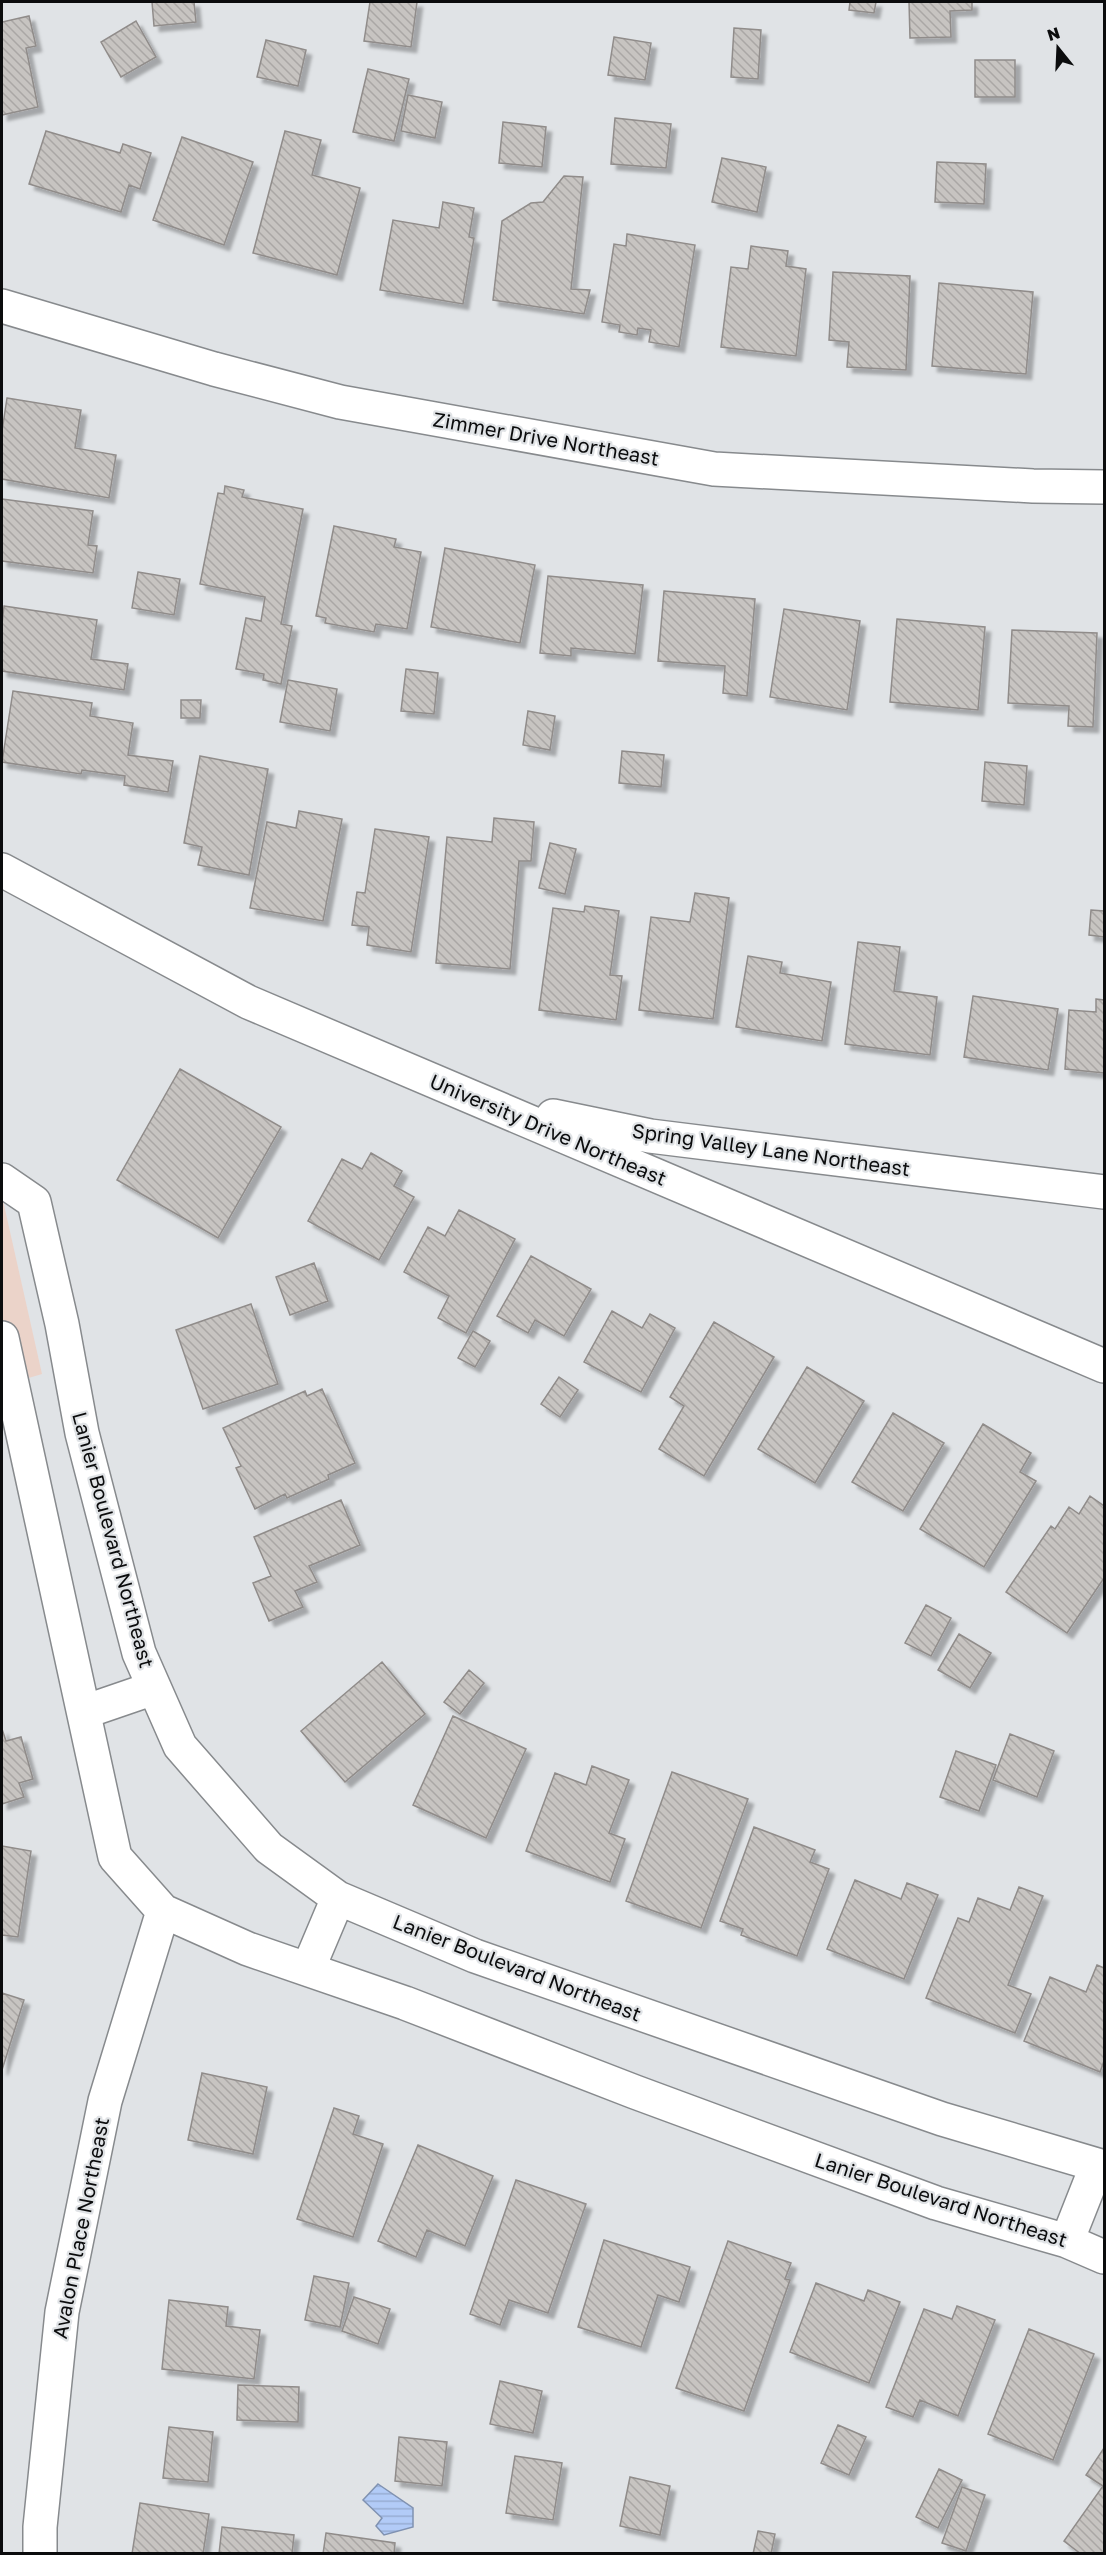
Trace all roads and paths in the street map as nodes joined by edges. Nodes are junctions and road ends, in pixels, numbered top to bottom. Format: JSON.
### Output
{"nodes":[{"id":1,"x":2,"y":306,"type":"edge"},
{"id":2,"x":1104,"y":487,"type":"edge"},
{"id":3,"x":2,"y":870,"type":"edge"},
{"id":4,"x":441,"y":1085,"type":"junction"},
{"id":5,"x":2,"y":1180,"type":"edge"},
{"id":6,"x":1104,"y":1192,"type":"edge"},
{"id":7,"x":2,"y":1338,"type":"edge"},
{"id":8,"x":1104,"y":1366,"type":"edge"},
{"id":9,"x":154,"y":1688,"type":"junction"},
{"id":10,"x":84,"y":1712,"type":"junction"},
{"id":11,"x":338,"y":1898,"type":"junction"},
{"id":12,"x":163,"y":1911,"type":"junction"},
{"id":13,"x":308,"y":1969,"type":"junction"},
{"id":14,"x":1101,"y":2166,"type":"edge"},
{"id":15,"x":1067,"y":2241,"type":"junction"},
{"id":16,"x":1104,"y":2257,"type":"edge"},
{"id":17,"x":40,"y":2553,"type":"edge"}],
"edges":[{"from":1,"to":2,"type":"street","name":"Zimmer Drive Northeast"},
{"from":3,"to":4,"type":"street","name":"University Drive Northeast"},
{"from":4,"to":6,"type":"street","name":"Spring Valley Lane Northeast"},
{"from":4,"to":8,"type":"street","name":"University Drive Northeast"},
{"from":5,"to":9,"type":"street","name":"Lanier Boulevard Northeast"},
{"from":7,"to":10,"type":"street","name":"Lanier Boulevard Northeast"},
{"from":9,"to":10,"type":"street"},
{"from":9,"to":11,"type":"street","name":"Lanier Boulevard Northeast"},
{"from":10,"to":12,"type":"street","name":"Lanier Boulevard Northeast"},
{"from":11,"to":13,"type":"street"},
{"from":11,"to":14,"type":"street","name":"Lanier Boulevard Northeast"},
{"from":12,"to":13,"type":"street","name":"Lanier Boulevard Northeast"},
{"from":12,"to":17,"type":"street","name":"Avalon Place Northeast"},
{"from":13,"to":15,"type":"street","name":"Lanier Boulevard Northeast"},
{"from":14,"to":15,"type":"street"},
{"from":15,"to":16,"type":"street","name":"Lanier Boulevard Northeast"}]}
